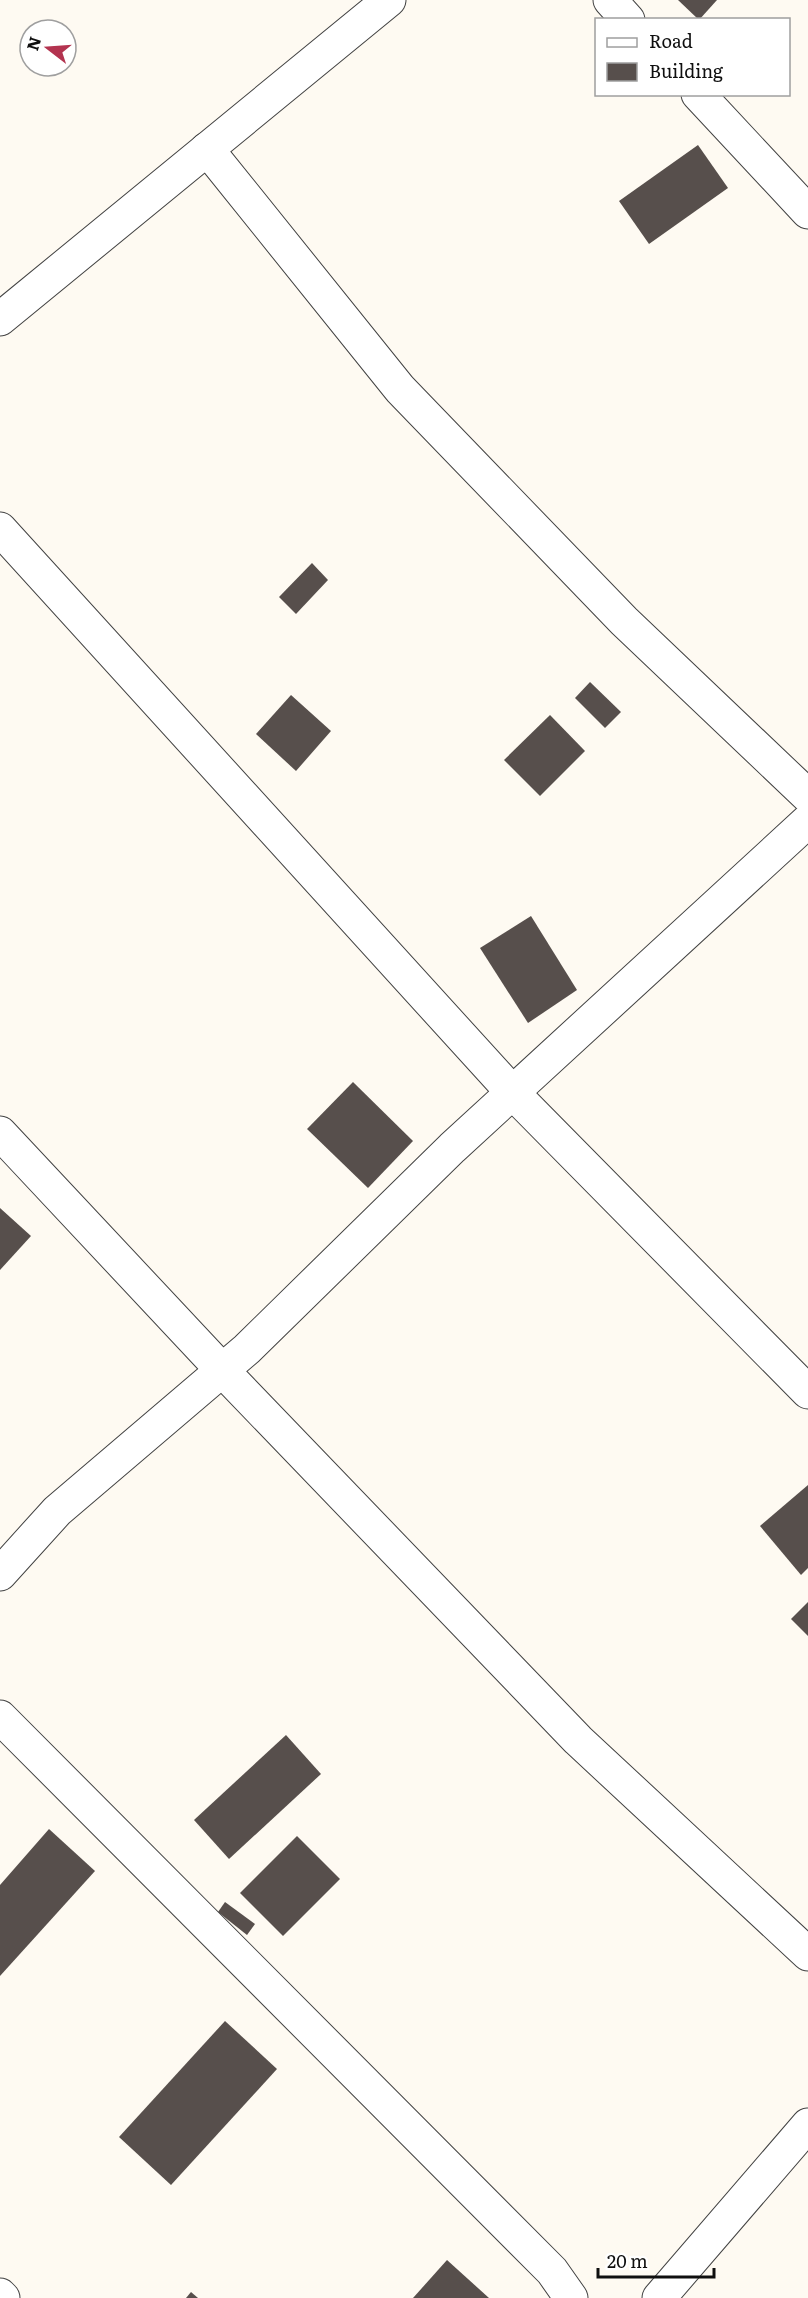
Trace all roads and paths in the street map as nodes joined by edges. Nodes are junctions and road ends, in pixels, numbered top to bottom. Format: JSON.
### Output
{"nodes":[{"id":1,"x":389,"y":0,"type":"edge"},
{"id":2,"x":610,"y":0,"type":"edge"},
{"id":3,"x":626,"y":18,"type":"edge"},
{"id":4,"x":700,"y":96,"type":"edge"},
{"id":5,"x":207,"y":149,"type":"junction"},
{"id":6,"x":808,"y":212,"type":"edge"},
{"id":7,"x":0,"y":319,"type":"edge"},
{"id":8,"x":0,"y":529,"type":"edge"},
{"id":9,"x":808,"y":796,"type":"edge"},
{"id":10,"x":808,"y":821,"type":"edge"},
{"id":11,"x":512,"y":1092,"type":"junction"},
{"id":12,"x":0,"y":1133,"type":"edge"},
{"id":13,"x":222,"y":1370,"type":"junction"},
{"id":14,"x":808,"y":1392,"type":"edge"},
{"id":15,"x":0,"y":1574,"type":"edge"},
{"id":16,"x":0,"y":1717,"type":"edge"},
{"id":17,"x":808,"y":1954,"type":"edge"},
{"id":18,"x":808,"y":2125,"type":"edge"},
{"id":19,"x":571,"y":2298,"type":"edge"},
{"id":20,"x":659,"y":2298,"type":"edge"}],
"edges":[{"from":1,"to":5,"type":"street"},
{"from":2,"to":3,"type":"street"},
{"from":4,"to":6,"type":"street"},
{"from":5,"to":7,"type":"street"},
{"from":5,"to":9,"type":"street"},
{"from":8,"to":11,"type":"street"},
{"from":10,"to":11,"type":"street"},
{"from":11,"to":13,"type":"street"},
{"from":11,"to":14,"type":"street"},
{"from":12,"to":13,"type":"street"},
{"from":13,"to":15,"type":"street"},
{"from":13,"to":17,"type":"street"},
{"from":16,"to":19,"type":"street"},
{"from":18,"to":20,"type":"street"}]}
